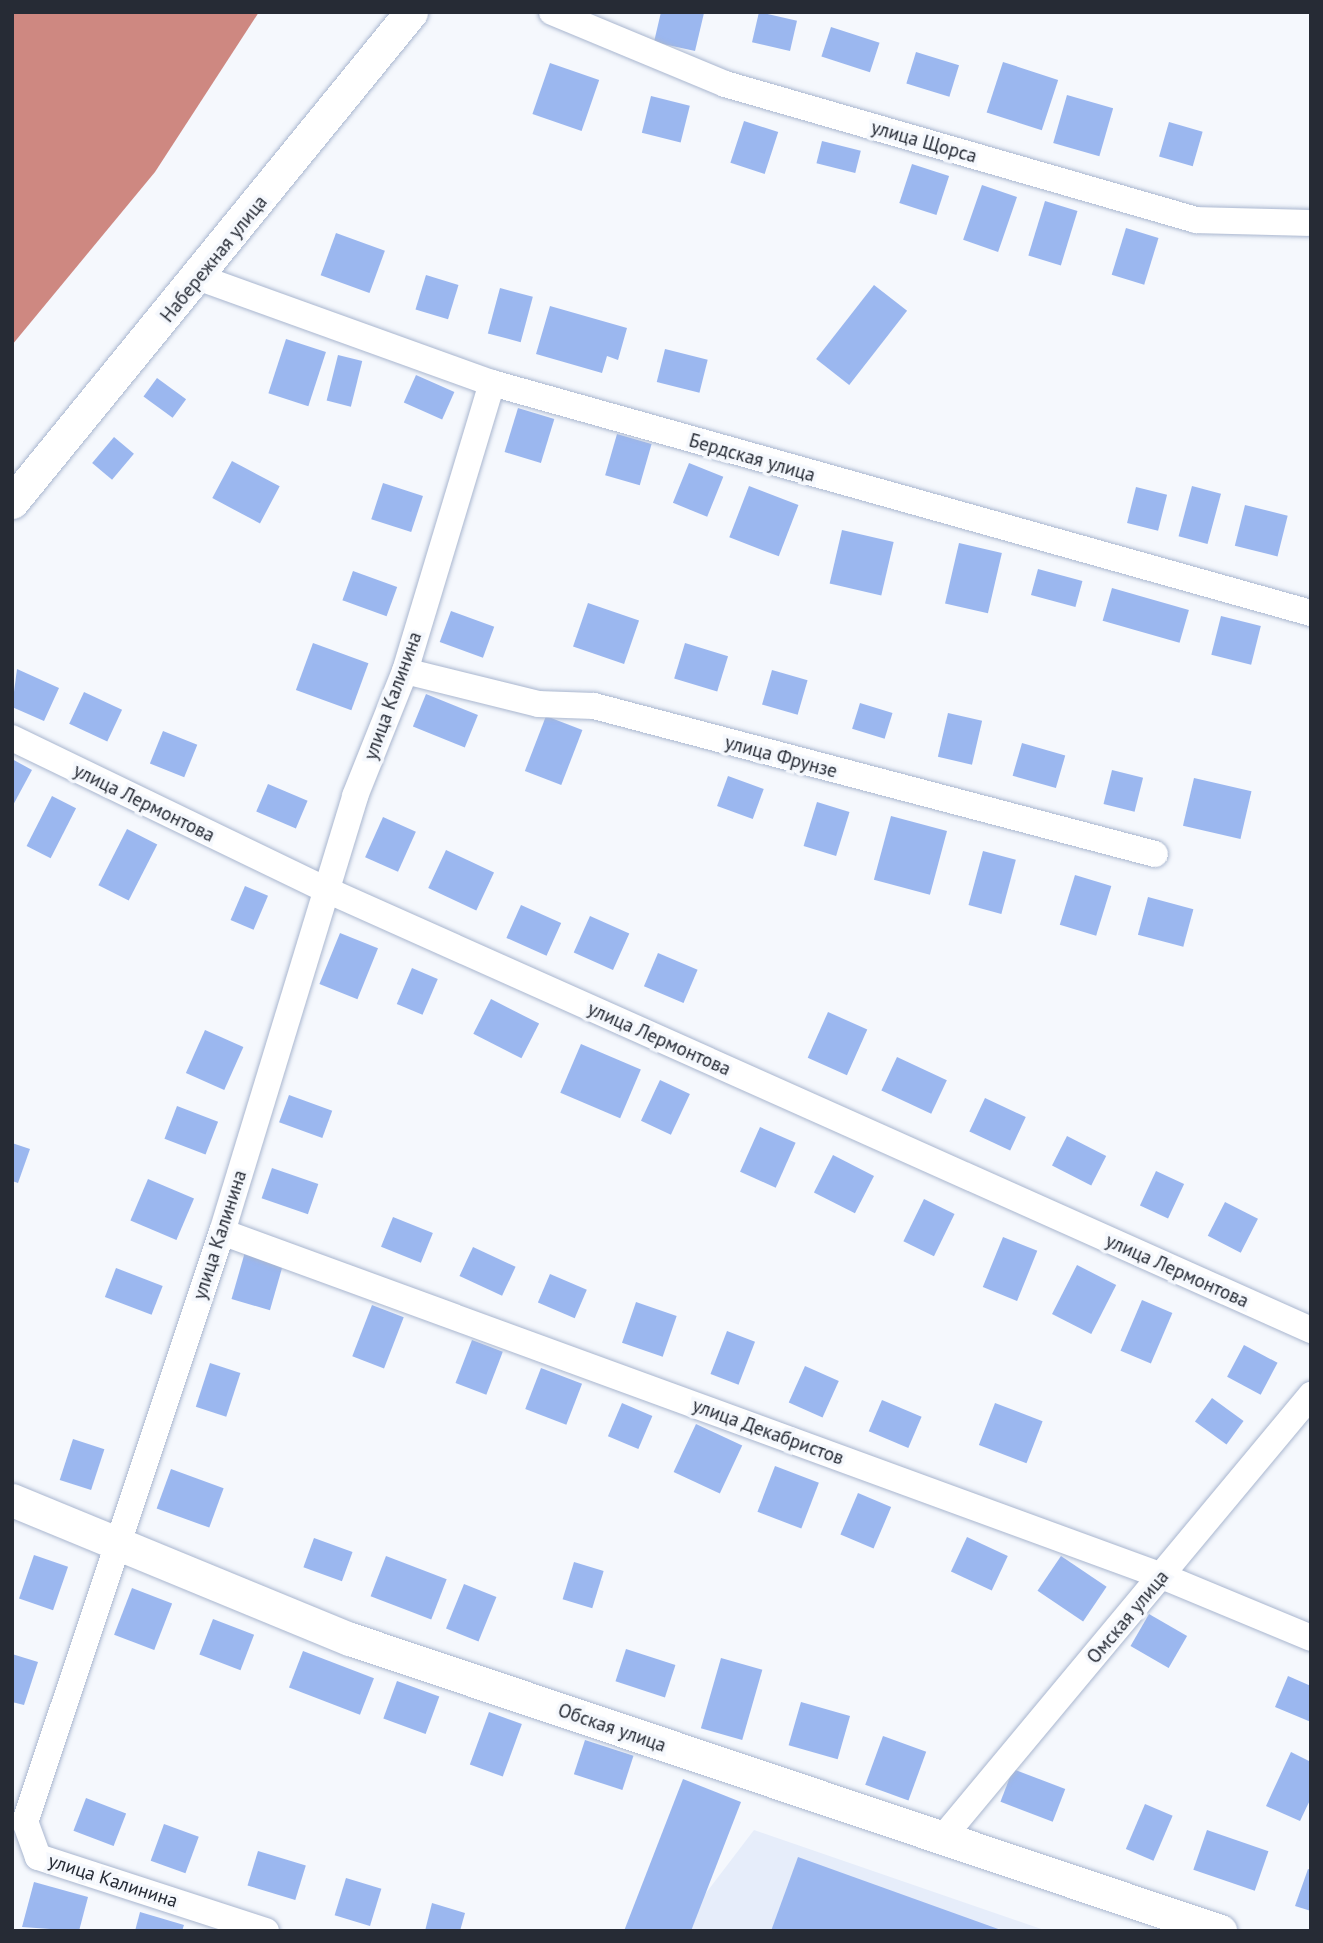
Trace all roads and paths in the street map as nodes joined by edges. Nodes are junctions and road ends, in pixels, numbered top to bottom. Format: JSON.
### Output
{"nodes":[{"id":1,"x":411,"y":12,"type":"edge"},
{"id":2,"x":552,"y":12,"type":"edge"},
{"id":3,"x":1308,"y":223,"type":"dead end"},
{"id":4,"x":200,"y":278,"type":"junction"},
{"id":5,"x":492,"y":383,"type":"junction"},
{"id":6,"x":12,"y":502,"type":"edge"},
{"id":7,"x":1311,"y":613,"type":"edge"},
{"id":8,"x":404,"y":671,"type":"junction"},
{"id":9,"x":12,"y":738,"type":"edge"},
{"id":10,"x":1155,"y":854,"type":"dead end"},
{"id":11,"x":328,"y":891,"type":"junction"},
{"id":12,"x":222,"y":1232,"type":"junction"},
{"id":13,"x":1311,"y":1331,"type":"edge"},
{"id":14,"x":1311,"y":1395,"type":"edge"},
{"id":15,"x":12,"y":1500,"type":"edge"},
{"id":16,"x":116,"y":1542,"type":"junction"},
{"id":17,"x":1162,"y":1576,"type":"junction"},
{"id":18,"x":1311,"y":1639,"type":"edge"},
{"id":19,"x":944,"y":1836,"type":"junction"},
{"id":20,"x":266,"y":1931,"type":"edge"},
{"id":21,"x":1220,"y":1931,"type":"edge"}],
"edges":[{"from":1,"to":4,"type":"street","name":"Набережная улица"},
{"from":2,"to":3,"type":"street","name":"улица Щорса"},
{"from":4,"to":5,"type":"street","name":"Бердская улица"},
{"from":4,"to":6,"type":"street","name":"Набережная улица"},
{"from":5,"to":7,"type":"street","name":"Бердская улица"},
{"from":5,"to":8,"type":"street","name":"улица Калинина"},
{"from":8,"to":10,"type":"street","name":"улица Фрунзе"},
{"from":8,"to":11,"type":"street","name":"улица Калинина"},
{"from":9,"to":11,"type":"street","name":"улица Лермонтова"},
{"from":11,"to":12,"type":"street","name":"улица Калинина"},
{"from":11,"to":13,"type":"street","name":"улица Лермонтова"},
{"from":12,"to":16,"type":"street","name":"улица Калинина"},
{"from":12,"to":17,"type":"street","name":"улица Декабристов"},
{"from":14,"to":17,"type":"street","name":"Омская улица"},
{"from":15,"to":16,"type":"street","name":"Обская улица"},
{"from":16,"to":19,"type":"street","name":"Обская улица"},
{"from":16,"to":20,"type":"street","name":"улица Калинина"},
{"from":17,"to":18,"type":"street","name":"улица Декабристов"},
{"from":17,"to":19,"type":"street","name":"Омская улица"},
{"from":19,"to":21,"type":"street","name":"Обская улица"}]}
